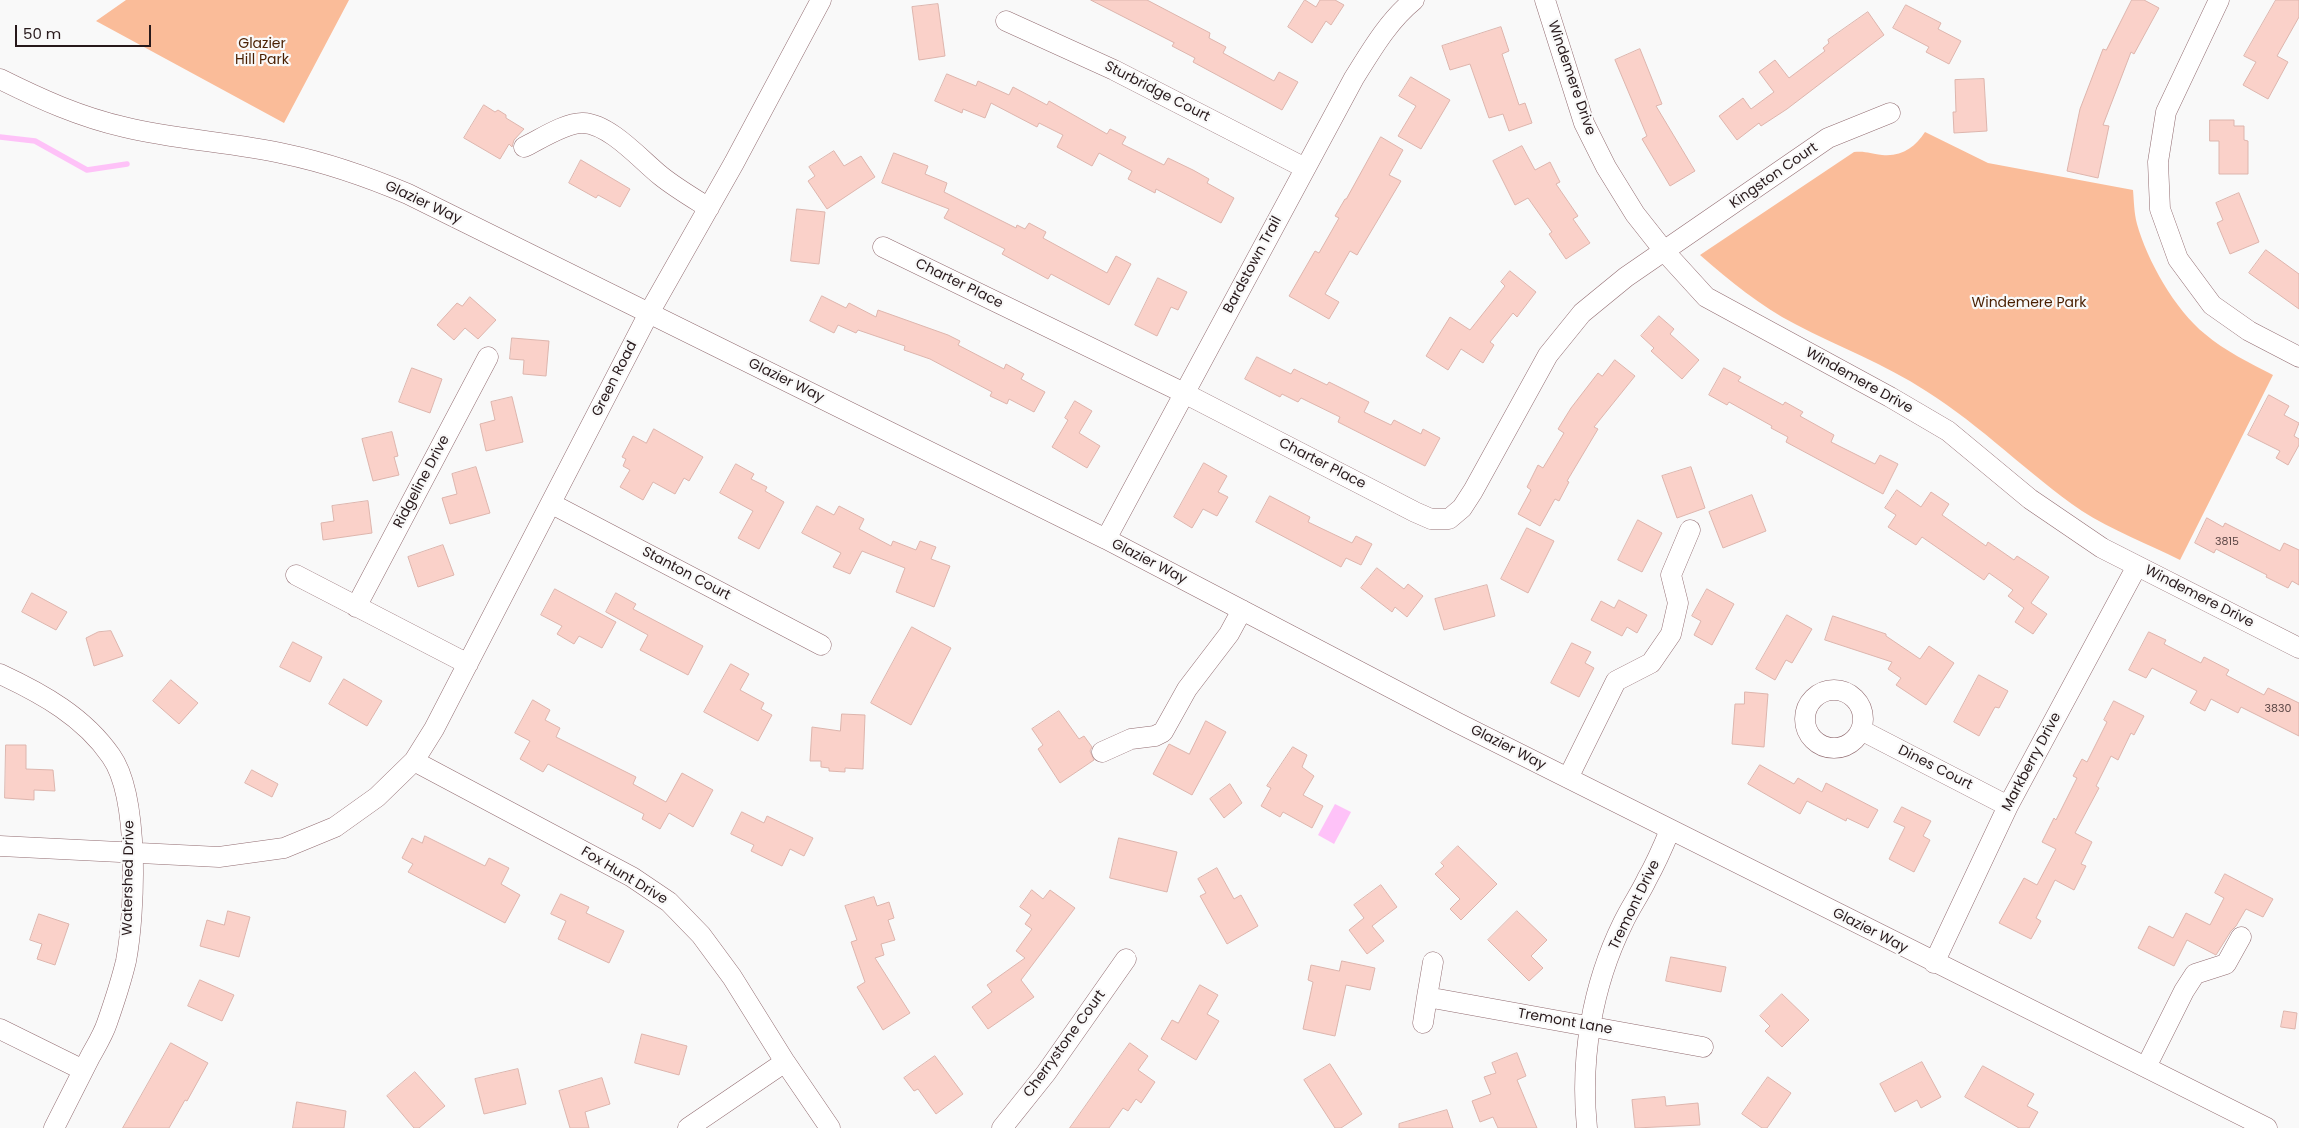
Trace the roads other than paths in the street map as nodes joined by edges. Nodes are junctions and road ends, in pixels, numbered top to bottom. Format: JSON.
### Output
{"nodes":[{"id":1,"x":821,"y":0,"type":"edge"},
{"id":2,"x":1414,"y":0,"type":"edge"},
{"id":3,"x":1545,"y":0,"type":"edge"},
{"id":4,"x":2219,"y":0,"type":"edge"},
{"id":5,"x":1006,"y":21,"type":"dead end"},
{"id":6,"x":0,"y":79,"type":"edge"},
{"id":7,"x":1890,"y":113,"type":"dead end"},
{"id":8,"x":524,"y":148,"type":"dead end"},
{"id":9,"x":1305,"y":168,"type":"junction"},
{"id":10,"x":709,"y":208,"type":"junction"},
{"id":11,"x":883,"y":247,"type":"dead end"},
{"id":12,"x":1664,"y":252,"type":"junction"},
{"id":13,"x":649,"y":314,"type":"junction"},
{"id":14,"x":488,"y":357,"type":"dead end"},
{"id":15,"x":2299,"y":357,"type":"edge"},
{"id":16,"x":1184,"y":393,"type":"junction"},
{"id":17,"x":552,"y":504,"type":"junction"},
{"id":18,"x":1690,"y":530,"type":"dead end"},
{"id":19,"x":1106,"y":539,"type":"junction"},
{"id":20,"x":2137,"y":566,"type":"junction"},
{"id":21,"x":296,"y":575,"type":"dead end"},
{"id":22,"x":356,"y":607,"type":"junction"},
{"id":23,"x":1242,"y":610,"type":"junction"},
{"id":24,"x":820,"y":645,"type":"dead end"},
{"id":25,"x":2299,"y":648,"type":"edge"},
{"id":26,"x":468,"y":664,"type":"junction"},
{"id":27,"x":0,"y":674,"type":"edge"},
{"id":28,"x":1861,"y":730,"type":"dead end"},
{"id":29,"x":1102,"y":752,"type":"dead end"},
{"id":30,"x":414,"y":761,"type":"junction"},
{"id":31,"x":1568,"y":778,"type":"junction"},
{"id":32,"x":2008,"y":806,"type":"junction"},
{"id":33,"x":1670,"y":830,"type":"junction"},
{"id":34,"x":0,"y":846,"type":"edge"},
{"id":35,"x":132,"y":853,"type":"junction"},
{"id":36,"x":2241,"y":937,"type":"dead end"},
{"id":37,"x":1126,"y":959,"type":"dead end"},
{"id":38,"x":1432,"y":962,"type":"dead end"},
{"id":39,"x":1934,"y":963,"type":"junction"},
{"id":40,"x":1427,"y":997,"type":"junction"},
{"id":41,"x":1423,"y":1023,"type":"dead end"},
{"id":42,"x":1589,"y":1027,"type":"junction"},
{"id":43,"x":0,"y":1028,"type":"edge"},
{"id":44,"x":1703,"y":1047,"type":"dead end"},
{"id":45,"x":785,"y":1062,"type":"junction"},
{"id":46,"x":2146,"y":1067,"type":"junction"},
{"id":47,"x":84,"y":1070,"type":"junction"},
{"id":48,"x":54,"y":1128,"type":"edge"},
{"id":49,"x":688,"y":1128,"type":"edge"},
{"id":50,"x":830,"y":1128,"type":"edge"},
{"id":51,"x":1002,"y":1128,"type":"edge"},
{"id":52,"x":1587,"y":1128,"type":"edge"},
{"id":53,"x":2267,"y":1128,"type":"edge"}],
"edges":[{"from":1,"to":10,"type":"street","name":"Green Road"},
{"from":2,"to":9,"type":"street","name":"Bardstown Trail"},
{"from":3,"to":12,"type":"street","name":"Windemere Drive"},
{"from":4,"to":15,"type":"street"},
{"from":5,"to":9,"type":"street","name":"Sturbridge Court"},
{"from":6,"to":13,"type":"street","name":"Glazier Way"},
{"from":7,"to":12,"type":"street","name":"Kingston Court"},
{"from":8,"to":10,"type":"street"},
{"from":9,"to":16,"type":"street","name":"Bardstown Trail"},
{"from":10,"to":13,"type":"street","name":"Green Road"},
{"from":11,"to":16,"type":"street","name":"Charter Place"},
{"from":12,"to":16,"type":"street","name":"Charter Place"},
{"from":12,"to":20,"type":"street","name":"Windemere Drive"},
{"from":13,"to":17,"type":"street","name":"Green Road"},
{"from":13,"to":19,"type":"street","name":"Glazier Way"},
{"from":14,"to":22,"type":"street","name":"Ridgeline Drive"},
{"from":16,"to":19,"type":"street","name":"Bardstown Trail"},
{"from":17,"to":24,"type":"street","name":"Stanton Court"},
{"from":17,"to":26,"type":"street","name":"Green Road"},
{"from":18,"to":31,"type":"street"},
{"from":19,"to":23,"type":"street","name":"Glazier Way"},
{"from":20,"to":25,"type":"street","name":"Windemere Drive"},
{"from":20,"to":32,"type":"street","name":"Markberry Drive"},
{"from":21,"to":22,"type":"street"},
{"from":22,"to":26,"type":"street"},
{"from":23,"to":29,"type":"street"},
{"from":23,"to":31,"type":"street","name":"Glazier Way"},
{"from":26,"to":30,"type":"street","name":"Green Road"},
{"from":27,"to":35,"type":"street","name":"Watershed Drive"},
{"from":28,"to":32,"type":"street","name":"Dines Court"},
{"from":30,"to":35,"type":"street","name":"Green Road"},
{"from":30,"to":45,"type":"street","name":"Fox Hunt Drive"},
{"from":31,"to":33,"type":"street","name":"Glazier Way"},
{"from":32,"to":39,"type":"street","name":"Markberry Drive"},
{"from":33,"to":39,"type":"street","name":"Glazier Way"},
{"from":33,"to":42,"type":"street","name":"Tremont Drive"},
{"from":34,"to":35,"type":"street","name":"Green Road"},
{"from":35,"to":47,"type":"street","name":"Watershed Drive"},
{"from":36,"to":46,"type":"street"},
{"from":37,"to":51,"type":"street","name":"Cherrystone Court"},
{"from":38,"to":40,"type":"street"},
{"from":39,"to":46,"type":"street","name":"Glazier Way"},
{"from":40,"to":41,"type":"street"},
{"from":40,"to":42,"type":"street","name":"Tremont Lane"},
{"from":42,"to":44,"type":"street","name":"Tremont Lane"},
{"from":42,"to":52,"type":"street","name":"Tremont Drive"},
{"from":43,"to":47,"type":"street"},
{"from":45,"to":49,"type":"street"},
{"from":45,"to":50,"type":"street","name":"Fox Hunt Drive"},
{"from":46,"to":53,"type":"street","name":"Glazier Way"},
{"from":47,"to":48,"type":"street","name":"Watershed Drive"}]}
